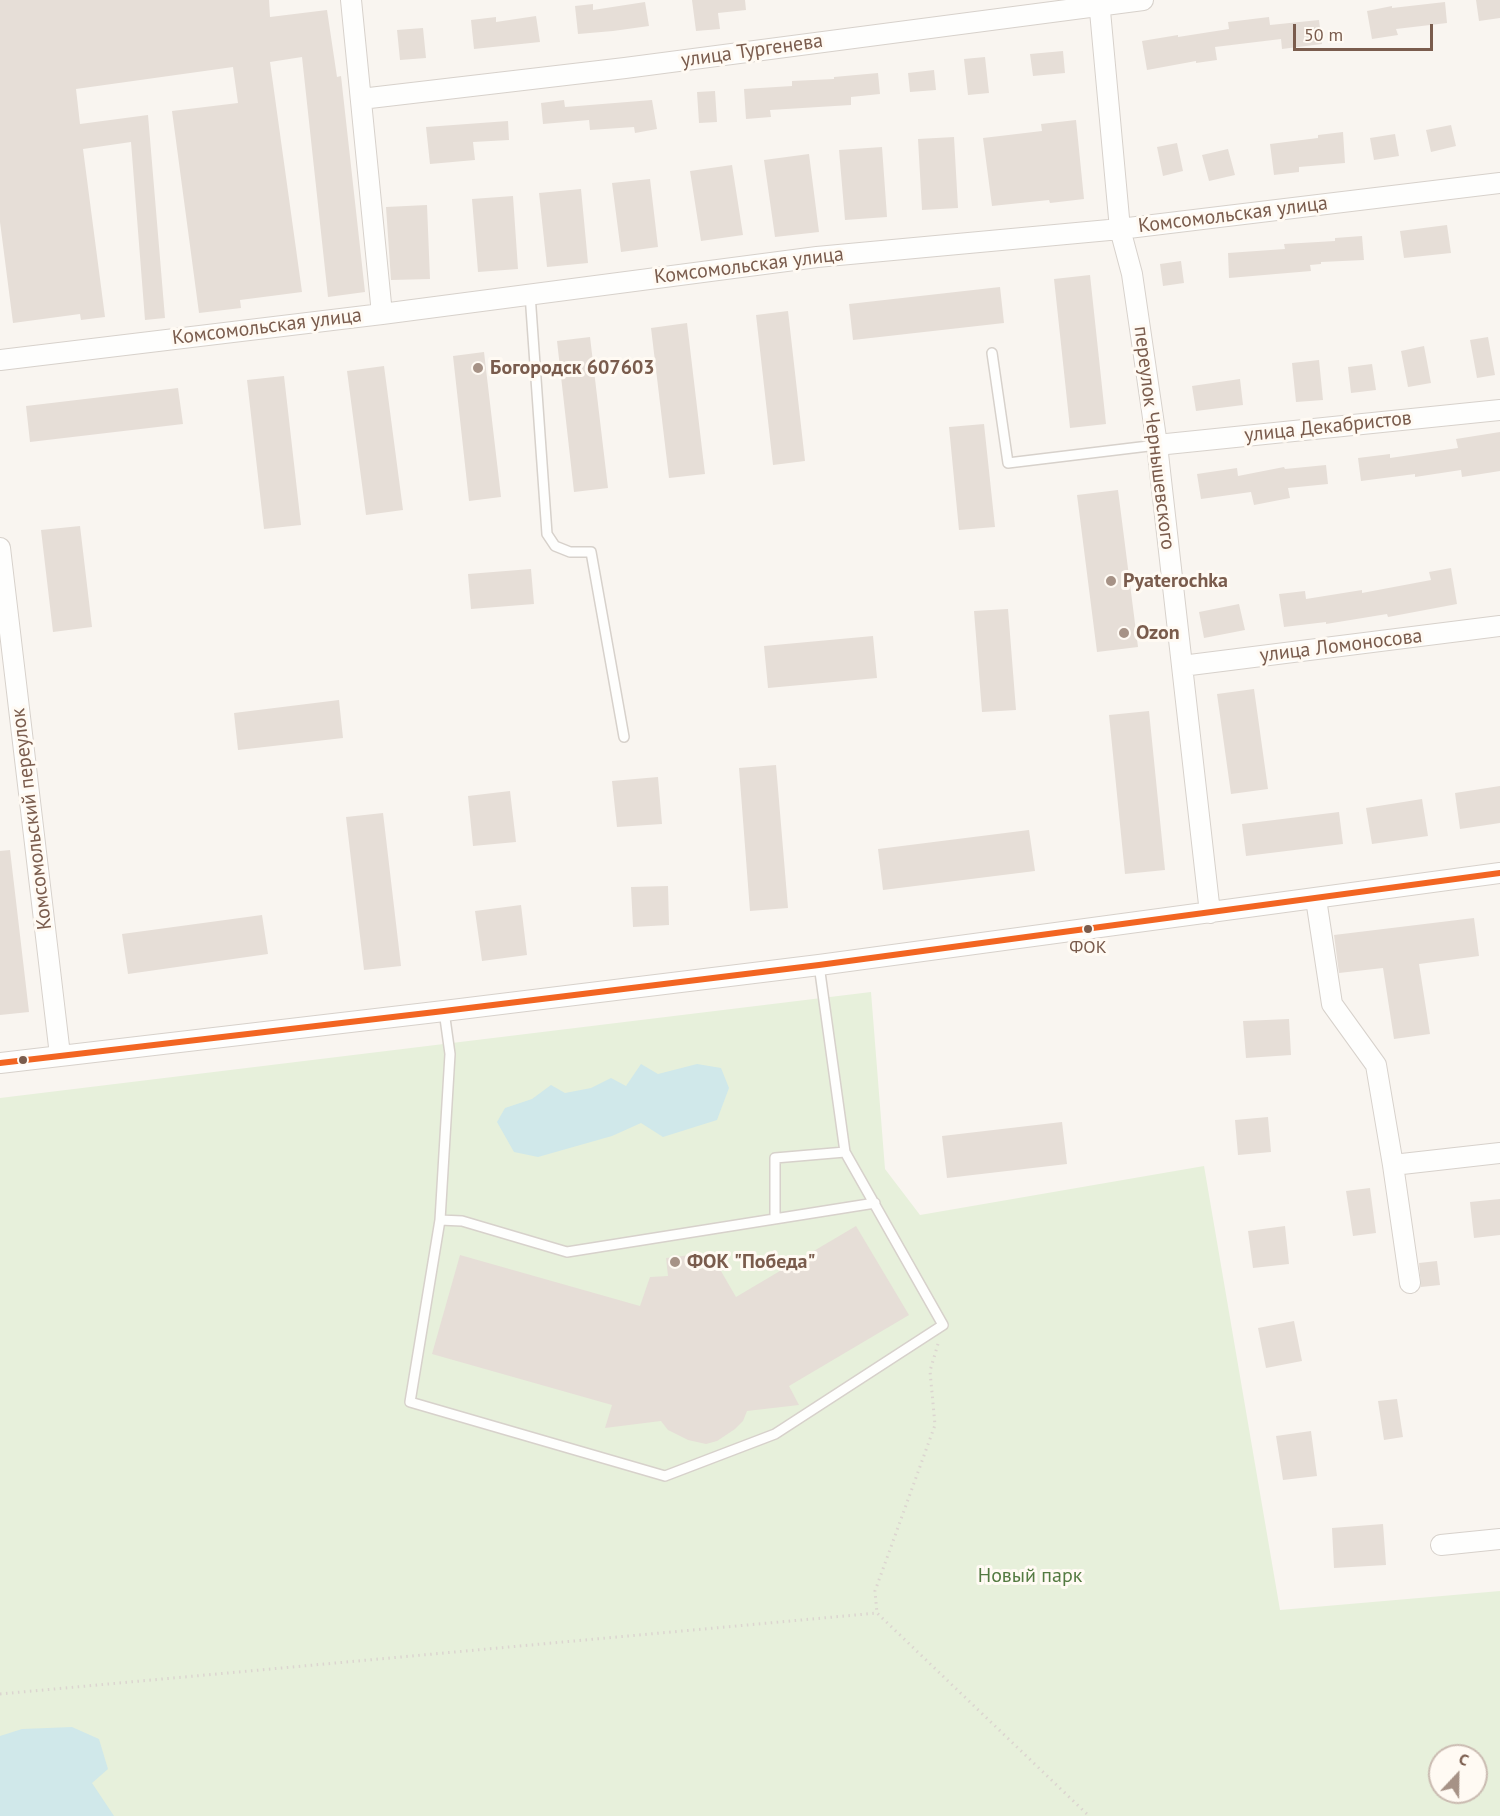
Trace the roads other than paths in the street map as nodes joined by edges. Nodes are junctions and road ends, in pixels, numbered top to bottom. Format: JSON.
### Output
{"nodes":[{"id":1,"x":351,"y":0,"type":"edge"},
{"id":2,"x":1143,"y":0,"type":"edge"},
{"id":3,"x":1100,"y":2,"type":"edge"},
{"id":4,"x":361,"y":99,"type":"junction"},
{"id":5,"x":1500,"y":183,"type":"edge"},
{"id":6,"x":1120,"y":229,"type":"junction"},
{"id":7,"x":531,"y":294,"type":"junction"},
{"id":8,"x":382,"y":314,"type":"junction"},
{"id":9,"x":992,"y":354,"type":"dead end"},
{"id":10,"x":0,"y":360,"type":"edge"},
{"id":11,"x":1500,"y":410,"type":"edge"},
{"id":12,"x":1157,"y":445,"type":"junction"},
{"id":13,"x":0,"y":548,"type":"edge"},
{"id":14,"x":1500,"y":626,"type":"edge"},
{"id":15,"x":1182,"y":666,"type":"junction"},
{"id":16,"x":624,"y":737,"type":"dead end"},
{"id":17,"x":1500,"y":873,"type":"edge"},
{"id":18,"x":1316,"y":899,"type":"junction"},
{"id":19,"x":1210,"y":913,"type":"junction"},
{"id":20,"x":819,"y":965,"type":"junction"},
{"id":21,"x":444,"y":1011,"type":"junction"},
{"id":22,"x":60,"y":1055,"type":"junction"},
{"id":23,"x":0,"y":1063,"type":"edge"},
{"id":24,"x":845,"y":1152,"type":"junction"},
{"id":25,"x":1500,"y":1153,"type":"edge"},
{"id":26,"x":1393,"y":1165,"type":"junction"},
{"id":27,"x":875,"y":1203,"type":"junction"},
{"id":28,"x":776,"y":1219,"type":"junction"},
{"id":29,"x":440,"y":1220,"type":"junction"},
{"id":30,"x":1410,"y":1283,"type":"dead end"},
{"id":31,"x":1500,"y":1539,"type":"edge"},
{"id":32,"x":1441,"y":1545,"type":"dead end"}],
"edges":[{"from":1,"to":4,"type":"street"},
{"from":2,"to":3,"type":"street","name":"улица Тургенева"},
{"from":3,"to":4,"type":"street","name":"улица Тургенева"},
{"from":3,"to":6,"type":"street","name":"переулок Чернышевского"},
{"from":4,"to":8,"type":"street"},
{"from":5,"to":6,"type":"street","name":"Комсомольская улица"},
{"from":6,"to":7,"type":"street","name":"Комсомольская улица"},
{"from":6,"to":12,"type":"street","name":"переулок Чернышевского"},
{"from":7,"to":8,"type":"street","name":"Комсомольская улица"},
{"from":7,"to":16,"type":"lane"},
{"from":8,"to":10,"type":"street","name":"Комсомольская улица"},
{"from":9,"to":12,"type":"lane"},
{"from":11,"to":12,"type":"street","name":"улица Декабристов"},
{"from":12,"to":15,"type":"street","name":"переулок Чернышевского"},
{"from":13,"to":22,"type":"street","name":"Комсомольский переулок"},
{"from":14,"to":15,"type":"street","name":"улица Ломоносова"},
{"from":15,"to":19,"type":"street","name":"переулок Чернышевского"},
{"from":17,"to":18,"type":"street"},
{"from":18,"to":19,"type":"street"},
{"from":18,"to":26,"type":"street"},
{"from":19,"to":20,"type":"street"},
{"from":20,"to":21,"type":"street"},
{"from":20,"to":24,"type":"lane"},
{"from":21,"to":22,"type":"street"},
{"from":21,"to":29,"type":"lane"},
{"from":22,"to":23,"type":"street"},
{"from":24,"to":27,"type":"lane"},
{"from":24,"to":28,"type":"lane"},
{"from":25,"to":26,"type":"street"},
{"from":26,"to":30,"type":"street"},
{"from":27,"to":28,"type":"lane"},
{"from":27,"to":29,"type":"lane"},
{"from":28,"to":29,"type":"lane"},
{"from":31,"to":32,"type":"street"}]}
